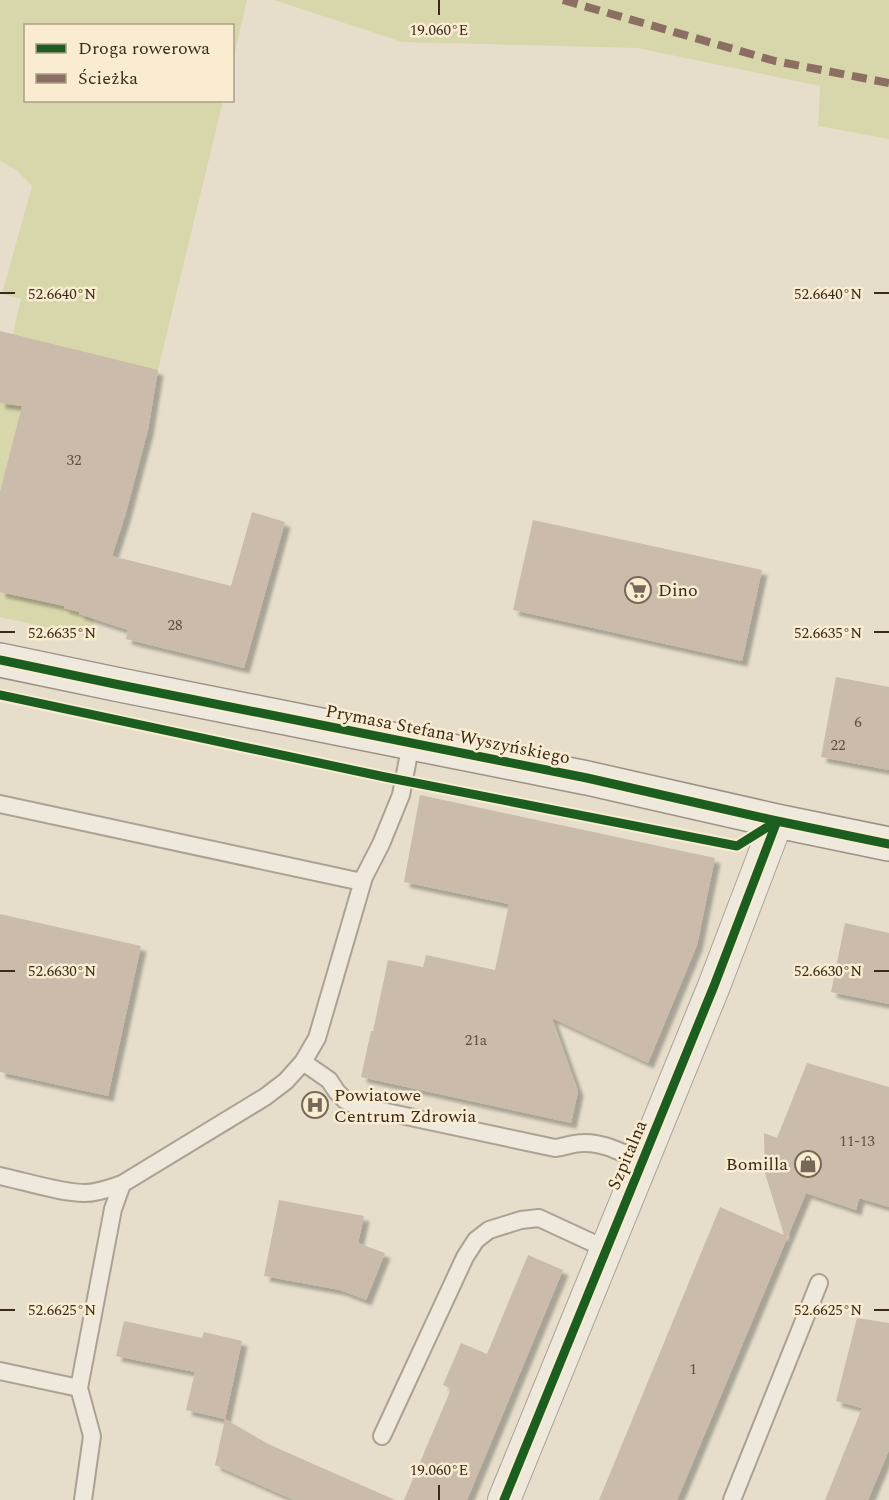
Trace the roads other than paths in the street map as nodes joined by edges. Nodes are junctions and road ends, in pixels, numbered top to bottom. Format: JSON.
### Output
{"nodes":[{"id":1,"x":0,"y":660,"type":"edge"},
{"id":2,"x":411,"y":743,"type":"junction"},
{"id":3,"x":0,"y":804,"type":"edge"},
{"id":4,"x":777,"y":821,"type":"junction"},
{"id":5,"x":889,"y":844,"type":"edge"},
{"id":6,"x":362,"y":882,"type":"junction"},
{"id":7,"x":303,"y":1062,"type":"junction"},
{"id":8,"x":643,"y":1161,"type":"junction"},
{"id":9,"x":0,"y":1176,"type":"edge"},
{"id":10,"x":122,"y":1184,"type":"junction"},
{"id":11,"x":606,"y":1249,"type":"junction"},
{"id":12,"x":819,"y":1283,"type":"dead end"},
{"id":13,"x":0,"y":1371,"type":"edge"},
{"id":14,"x":79,"y":1388,"type":"junction"},
{"id":15,"x":382,"y":1436,"type":"dead end"},
{"id":16,"x":83,"y":1500,"type":"edge"},
{"id":17,"x":504,"y":1500,"type":"edge"},
{"id":18,"x":732,"y":1500,"type":"edge"}],
"edges":[{"from":1,"to":2,"type":"main road","name":"Prymasa Stefana Wyszyńskiego"},
{"from":2,"to":4,"type":"main road","name":"Prymasa Stefana Wyszyńskiego"},
{"from":2,"to":6,"type":"lane"},
{"from":3,"to":6,"type":"lane"},
{"from":4,"to":5,"type":"main road","name":"Prymasa Stefana Wyszyńskiego"},
{"from":4,"to":8,"type":"street","name":"Szpitalna"},
{"from":6,"to":7,"type":"lane"},
{"from":7,"to":8,"type":"lane"},
{"from":7,"to":10,"type":"lane"},
{"from":8,"to":11,"type":"street","name":"Szpitalna"},
{"from":9,"to":10,"type":"lane"},
{"from":10,"to":14,"type":"lane"},
{"from":11,"to":15,"type":"lane"},
{"from":11,"to":17,"type":"street","name":"Szpitalna"},
{"from":12,"to":18,"type":"lane"},
{"from":13,"to":14,"type":"lane"},
{"from":14,"to":16,"type":"lane"}]}
